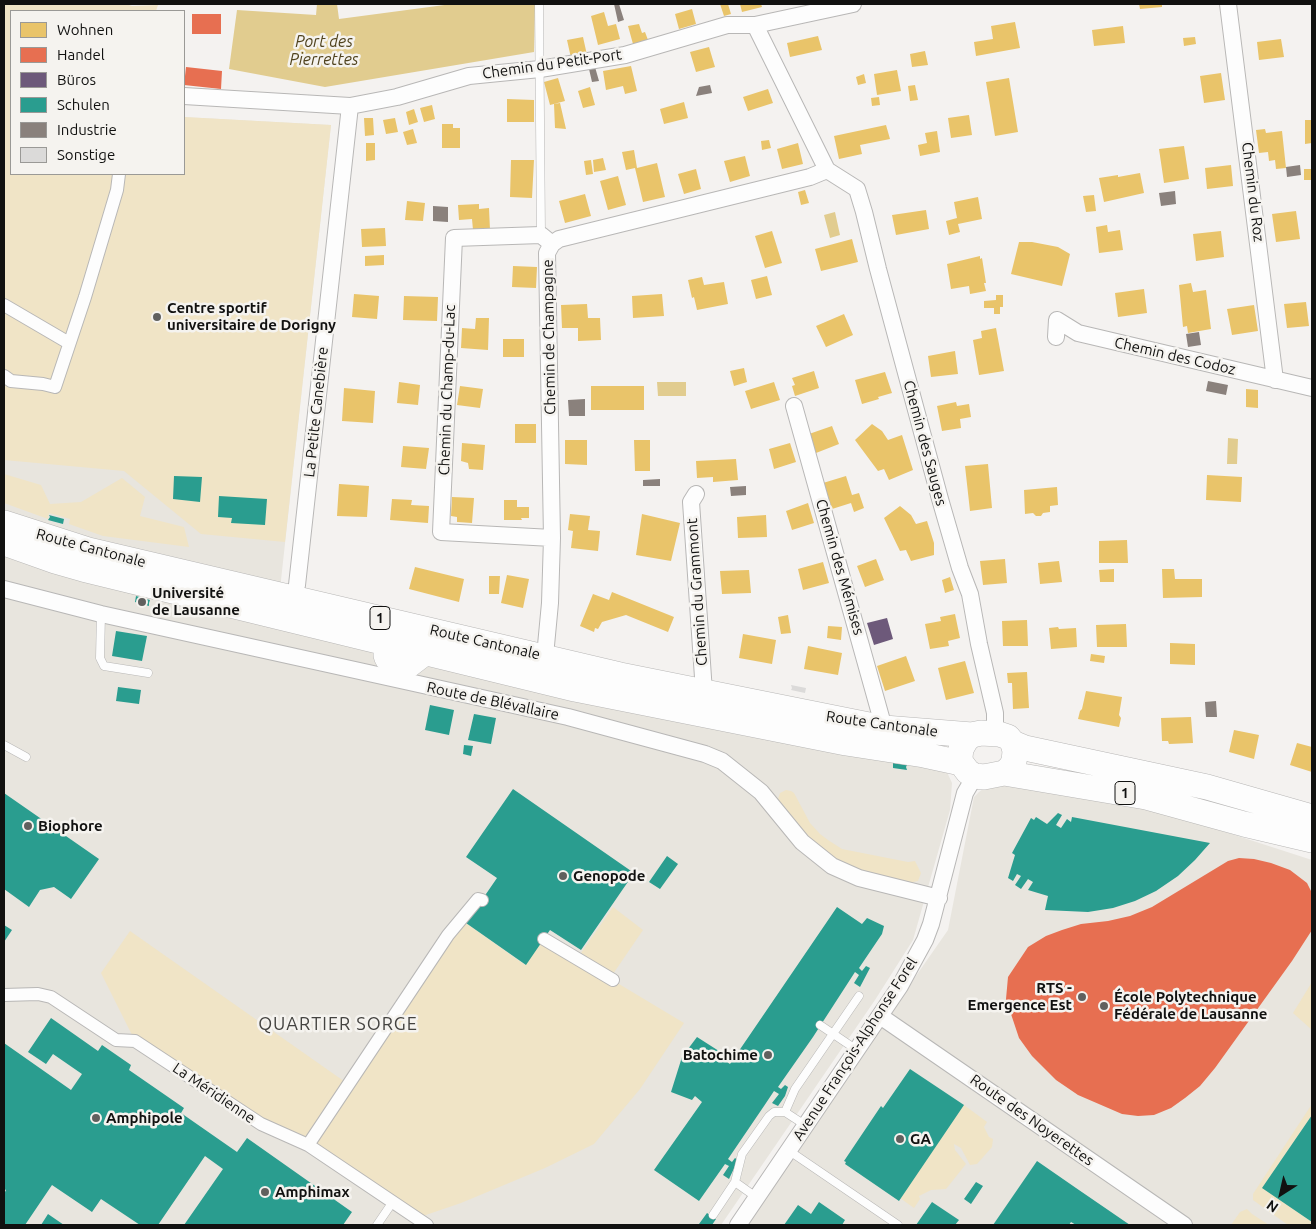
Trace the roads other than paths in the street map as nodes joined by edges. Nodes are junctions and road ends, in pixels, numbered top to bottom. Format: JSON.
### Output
{"nodes":[{"id":1,"x":539,"y":4,"type":"edge"},
{"id":2,"x":853,"y":4,"type":"edge"},
{"id":3,"x":1228,"y":4,"type":"edge"},
{"id":4,"x":755,"y":25,"type":"junction"},
{"id":5,"x":540,"y":68,"type":"junction"},
{"id":6,"x":185,"y":96,"type":"edge"},
{"id":7,"x":350,"y":106,"type":"junction"},
{"id":8,"x":827,"y":170,"type":"junction"},
{"id":9,"x":119,"y":175,"type":"edge"},
{"id":10,"x":546,"y":239,"type":"junction"},
{"id":11,"x":4,"y":306,"type":"edge"},
{"id":12,"x":1056,"y":337,"type":"dead end"},
{"id":13,"x":69,"y":343,"type":"junction"},
{"id":14,"x":4,"y":376,"type":"edge"},
{"id":15,"x":1276,"y":380,"type":"junction"},
{"id":16,"x":1312,"y":388,"type":"edge"},
{"id":17,"x":794,"y":406,"type":"dead end"},
{"id":18,"x":696,"y":494,"type":"dead end"},
{"id":19,"x":4,"y":523,"type":"edge"},
{"id":20,"x":552,"y":538,"type":"junction"},
{"id":21,"x":4,"y":543,"type":"edge"},
{"id":22,"x":4,"y":589,"type":"edge"},
{"id":23,"x":292,"y":598,"type":"junction"},
{"id":24,"x":101,"y":614,"type":"junction"},
{"id":25,"x":476,"y":640,"type":"junction"},
{"id":26,"x":390,"y":644,"type":"junction"},
{"id":27,"x":545,"y":656,"type":"junction"},
{"id":28,"x":148,"y":673,"type":"dead end"},
{"id":29,"x":704,"y":692,"type":"junction"},
{"id":30,"x":884,"y":728,"type":"junction"},
{"id":31,"x":993,"y":737,"type":"junction"},
{"id":32,"x":4,"y":745,"type":"edge"},
{"id":33,"x":26,"y":758,"type":"dead end"},
{"id":34,"x":968,"y":770,"type":"junction"},
{"id":35,"x":1004,"y":773,"type":"junction"},
{"id":36,"x":1312,"y":817,"type":"edge"},
{"id":37,"x":1312,"y":840,"type":"edge"},
{"id":38,"x":939,"y":898,"type":"junction"},
{"id":39,"x":482,"y":900,"type":"dead end"},
{"id":40,"x":544,"y":939,"type":"dead end"},
{"id":41,"x":613,"y":980,"type":"dead end"},
{"id":42,"x":4,"y":995,"type":"edge"},
{"id":43,"x":858,"y":996,"type":"dead end"},
{"id":44,"x":880,"y":1016,"type":"junction"},
{"id":45,"x":820,"y":1025,"type":"dead end"},
{"id":46,"x":833,"y":1034,"type":"junction"},
{"id":47,"x":856,"y":1050,"type":"junction"},
{"id":48,"x":785,"y":1112,"type":"junction"},
{"id":49,"x":805,"y":1125,"type":"junction"},
{"id":50,"x":308,"y":1145,"type":"junction"},
{"id":51,"x":788,"y":1150,"type":"junction"},
{"id":52,"x":735,"y":1182,"type":"junction"},
{"id":53,"x":756,"y":1197,"type":"junction"},
{"id":54,"x":392,"y":1203,"type":"junction"},
{"id":55,"x":713,"y":1215,"type":"dead end"},
{"id":56,"x":886,"y":1217,"type":"junction"},
{"id":57,"x":422,"y":1222,"type":"edge"},
{"id":58,"x":377,"y":1225,"type":"edge"},
{"id":59,"x":738,"y":1225,"type":"edge"},
{"id":60,"x":880,"y":1225,"type":"edge"},
{"id":61,"x":898,"y":1225,"type":"edge"},
{"id":62,"x":1184,"y":1225,"type":"edge"}],
"edges":[{"from":1,"to":5,"type":"lane"},
{"from":2,"to":4,"type":"street","name":"Chemin du Petit-Port"},
{"from":3,"to":15,"type":"street","name":"Chemin du Roz"},
{"from":4,"to":5,"type":"street","name":"Chemin du Petit-Port"},
{"from":4,"to":8,"type":"street"},
{"from":5,"to":7,"type":"street","name":"Chemin du Petit-Port"},
{"from":5,"to":10,"type":"lane"},
{"from":6,"to":7,"type":"street","name":"Chemin du Petit-Port"},
{"from":7,"to":23,"type":"street","name":"La Petite Canebière"},
{"from":8,"to":10,"type":"street","name":"Chemin de Champagne"},
{"from":8,"to":31,"type":"street","name":"Chemin des Sauges"},
{"from":9,"to":13,"type":"street"},
{"from":10,"to":20,"type":"street","name":"Chemin de Champagne"},
{"from":10,"to":20,"type":"street","name":"Chemin du Champ-du-Lac"},
{"from":11,"to":13,"type":"street"},
{"from":12,"to":15,"type":"street","name":"Chemin des Codoz"},
{"from":13,"to":14,"type":"street"},
{"from":15,"to":16,"type":"street","name":"Chemin des Codoz"},
{"from":17,"to":30,"type":"street","name":"Chemin des Mémises"},
{"from":18,"to":29,"type":"street","name":"Chemin du Grammont"},
{"from":19,"to":23,"type":"main road","name":"Route Cantonale","number":"1"},
{"from":20,"to":27,"type":"street","name":"Chemin de Champagne"},
{"from":21,"to":26,"type":"main road","name":"Route Cantonale","number":"1"},
{"from":22,"to":24,"type":"street","name":"Route de Blévallaire"},
{"from":23,"to":25,"type":"main road","name":"Route Cantonale","number":"1"},
{"from":24,"to":28,"type":"lane"},
{"from":24,"to":38,"type":"street","name":"Route de Blévallaire"},
{"from":25,"to":26,"type":"main road"},
{"from":25,"to":27,"type":"main road","name":"Route Cantonale","number":"1"},
{"from":26,"to":34,"type":"main road","name":"Route Cantonale","number":"1"},
{"from":27,"to":29,"type":"main road","name":"Route Cantonale","number":"1"},
{"from":29,"to":30,"type":"main road","name":"Route Cantonale","number":"1"},
{"from":30,"to":31,"type":"main road","name":"Route Cantonale","number":"1"},
{"from":31,"to":34,"type":"main road"},
{"from":31,"to":35,"type":"main road"},
{"from":31,"to":36,"type":"main road","name":"Route Cantonale","number":"1"},
{"from":32,"to":33,"type":"lane"},
{"from":34,"to":35,"type":"main road"},
{"from":34,"to":38,"type":"street","name":"Avenue François-Alphonse Forel"},
{"from":35,"to":37,"type":"main road","number":"1"},
{"from":38,"to":44,"type":"street","name":"Avenue François-Alphonse Forel"},
{"from":39,"to":50,"type":"street"},
{"from":40,"to":41,"type":"street"},
{"from":42,"to":50,"type":"street","name":"La Méridienne"},
{"from":43,"to":46,"type":"lane"},
{"from":44,"to":47,"type":"street","name":"Avenue François-Alphonse Forel"},
{"from":44,"to":62,"type":"street","name":"Route des Noyerettes"},
{"from":45,"to":46,"type":"lane"},
{"from":46,"to":47,"type":"lane"},
{"from":46,"to":48,"type":"lane"},
{"from":47,"to":49,"type":"street","name":"Avenue François-Alphonse Forel"},
{"from":48,"to":49,"type":"lane"},
{"from":48,"to":52,"type":"lane"},
{"from":49,"to":51,"type":"street","name":"Avenue François-Alphonse Forel"},
{"from":50,"to":54,"type":"street","name":"La Méridienne"},
{"from":51,"to":53,"type":"street","name":"Avenue François-Alphonse Forel"},
{"from":51,"to":56,"type":"lane"},
{"from":52,"to":53,"type":"lane"},
{"from":52,"to":55,"type":"lane"},
{"from":53,"to":59,"type":"street","name":"Avenue François-Alphonse Forel"},
{"from":54,"to":57,"type":"street","name":"La Méridienne"},
{"from":54,"to":58,"type":"lane"},
{"from":56,"to":60,"type":"lane"},
{"from":56,"to":61,"type":"lane"}]}
